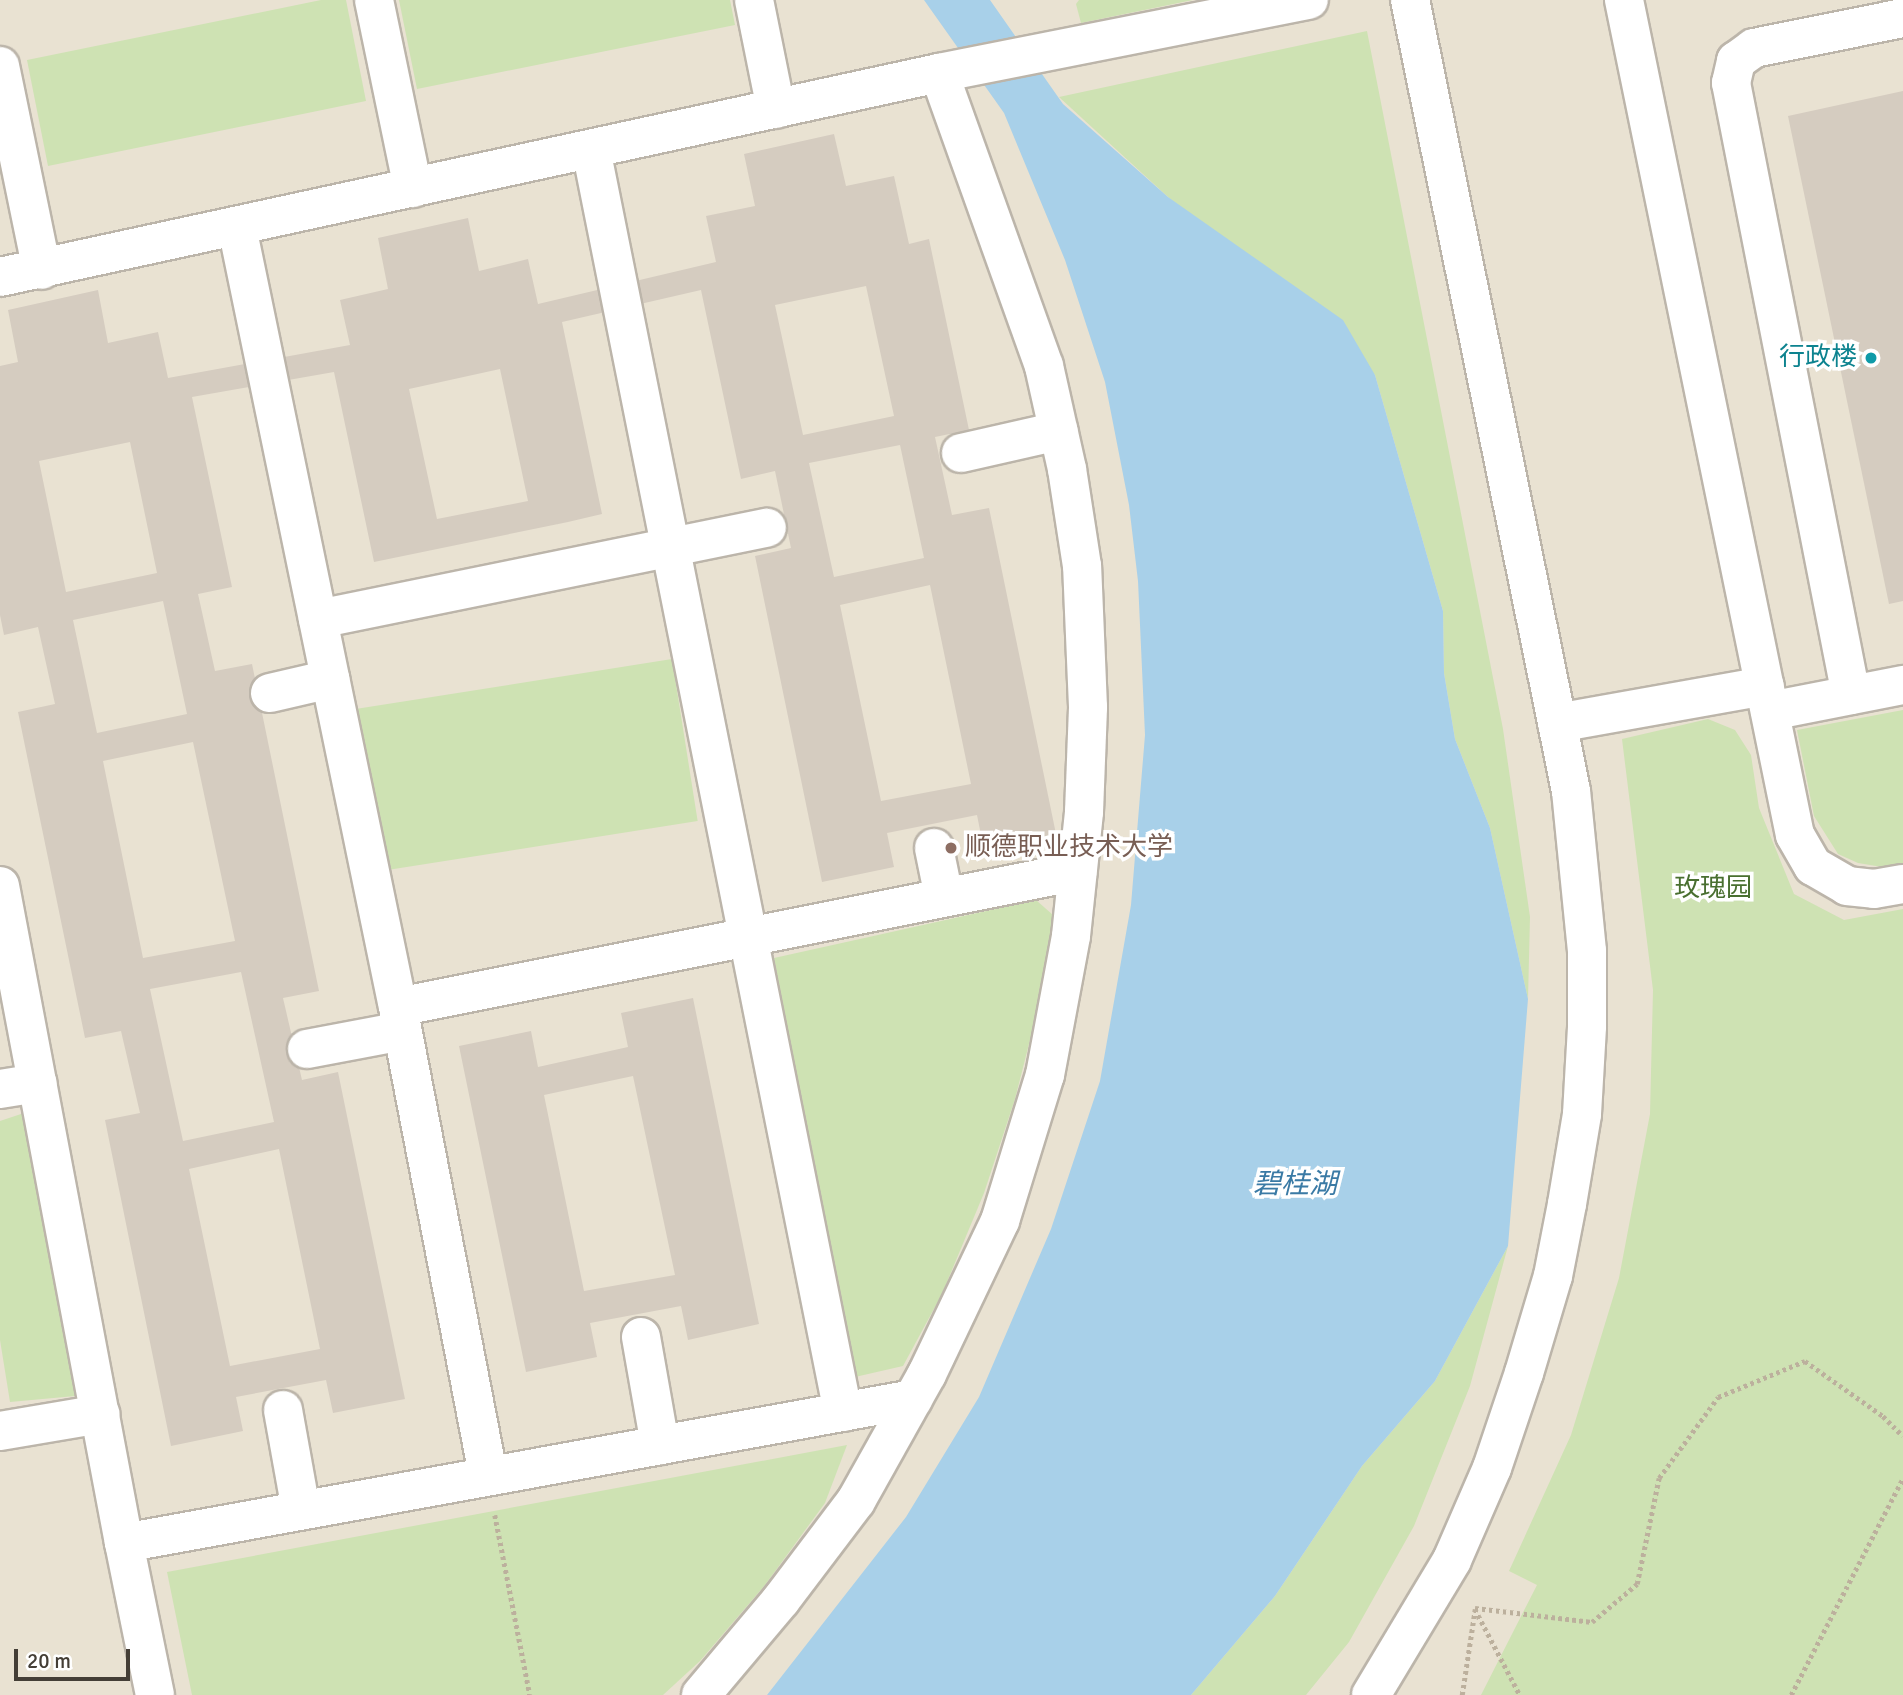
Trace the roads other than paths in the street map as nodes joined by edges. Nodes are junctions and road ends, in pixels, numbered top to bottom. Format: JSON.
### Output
{"nodes":[{"id":1,"x":374,"y":0,"type":"edge"},
{"id":2,"x":754,"y":0,"type":"edge"},
{"id":3,"x":1310,"y":0,"type":"edge"},
{"id":4,"x":1410,"y":0,"type":"edge"},
{"id":5,"x":1624,"y":0,"type":"edge"},
{"id":6,"x":1903,"y":18,"type":"edge"},
{"id":7,"x":0,"y":66,"type":"edge"},
{"id":8,"x":939,"y":73,"type":"junction"},
{"id":9,"x":776,"y":109,"type":"junction"},
{"id":10,"x":591,"y":149,"type":"junction"},
{"id":11,"x":413,"y":188,"type":"junction"},
{"id":12,"x":237,"y":227,"type":"junction"},
{"id":13,"x":42,"y":270,"type":"junction"},
{"id":14,"x":0,"y":277,"type":"edge"},
{"id":15,"x":1059,"y":431,"type":"junction"},
{"id":16,"x":961,"y":453,"type":"dead end"},
{"id":17,"x":767,"y":528,"type":"dead end"},
{"id":18,"x":670,"y":548,"type":"junction"},
{"id":19,"x":318,"y":619,"type":"junction"},
{"id":20,"x":330,"y":679,"type":"junction"},
{"id":21,"x":1903,"y":685,"type":"edge"},
{"id":22,"x":270,"y":692,"type":"dead end"},
{"id":23,"x":1851,"y":695,"type":"junction"},
{"id":24,"x":1767,"y":698,"type":"junction"},
{"id":25,"x":1557,"y":723,"type":"junction"},
{"id":26,"x":934,"y":848,"type":"dead end"},
{"id":27,"x":1078,"y":871,"type":"junction"},
{"id":28,"x":1903,"y":884,"type":"edge"},
{"id":29,"x":0,"y":886,"type":"edge"},
{"id":30,"x":944,"y":897,"type":"junction"},
{"id":31,"x":748,"y":936,"type":"junction"},
{"id":32,"x":400,"y":1019,"type":"junction"},
{"id":33,"x":307,"y":1049,"type":"dead end"},
{"id":34,"x":38,"y":1083,"type":"junction"},
{"id":35,"x":0,"y":1089,"type":"edge"},
{"id":36,"x":641,"y":1337,"type":"dead end"},
{"id":37,"x":913,"y":1399,"type":"junction"},
{"id":38,"x":283,"y":1410,"type":"dead end"},
{"id":39,"x":843,"y":1412,"type":"junction"},
{"id":40,"x":101,"y":1414,"type":"junction"},
{"id":41,"x":0,"y":1431,"type":"edge"},
{"id":42,"x":660,"y":1445,"type":"junction"},
{"id":43,"x":488,"y":1476,"type":"junction"},
{"id":44,"x":301,"y":1510,"type":"junction"},
{"id":45,"x":124,"y":1543,"type":"junction"},
{"id":46,"x":155,"y":1695,"type":"edge"},
{"id":47,"x":701,"y":1695,"type":"edge"},
{"id":48,"x":1371,"y":1695,"type":"edge"}],
"edges":[{"from":1,"to":11,"type":"street"},
{"from":2,"to":9,"type":"street"},
{"from":3,"to":8,"type":"street"},
{"from":4,"to":25,"type":"street"},
{"from":5,"to":24,"type":"street"},
{"from":6,"to":23,"type":"street"},
{"from":7,"to":13,"type":"street"},
{"from":8,"to":9,"type":"street"},
{"from":8,"to":15,"type":"street"},
{"from":9,"to":10,"type":"street"},
{"from":10,"to":11,"type":"street"},
{"from":10,"to":18,"type":"street"},
{"from":11,"to":12,"type":"street"},
{"from":12,"to":13,"type":"street"},
{"from":12,"to":19,"type":"street"},
{"from":13,"to":14,"type":"street"},
{"from":15,"to":16,"type":"street"},
{"from":15,"to":27,"type":"street"},
{"from":17,"to":18,"type":"street"},
{"from":18,"to":19,"type":"street"},
{"from":18,"to":31,"type":"street"},
{"from":19,"to":20,"type":"street"},
{"from":20,"to":22,"type":"street"},
{"from":20,"to":32,"type":"street"},
{"from":21,"to":23,"type":"street"},
{"from":23,"to":24,"type":"street"},
{"from":24,"to":25,"type":"street"},
{"from":24,"to":28,"type":"street"},
{"from":25,"to":48,"type":"street"},
{"from":26,"to":30,"type":"street"},
{"from":27,"to":30,"type":"street"},
{"from":27,"to":37,"type":"street"},
{"from":29,"to":34,"type":"street"},
{"from":30,"to":31,"type":"street"},
{"from":31,"to":32,"type":"street"},
{"from":31,"to":39,"type":"street"},
{"from":32,"to":33,"type":"street"},
{"from":32,"to":43,"type":"street"},
{"from":34,"to":35,"type":"street"},
{"from":34,"to":40,"type":"street"},
{"from":36,"to":42,"type":"street"},
{"from":37,"to":39,"type":"street"},
{"from":37,"to":47,"type":"street"},
{"from":38,"to":44,"type":"street"},
{"from":39,"to":42,"type":"street"},
{"from":40,"to":41,"type":"street"},
{"from":40,"to":45,"type":"street"},
{"from":42,"to":43,"type":"street"},
{"from":43,"to":44,"type":"street"},
{"from":44,"to":45,"type":"street"},
{"from":45,"to":46,"type":"street"}]}
